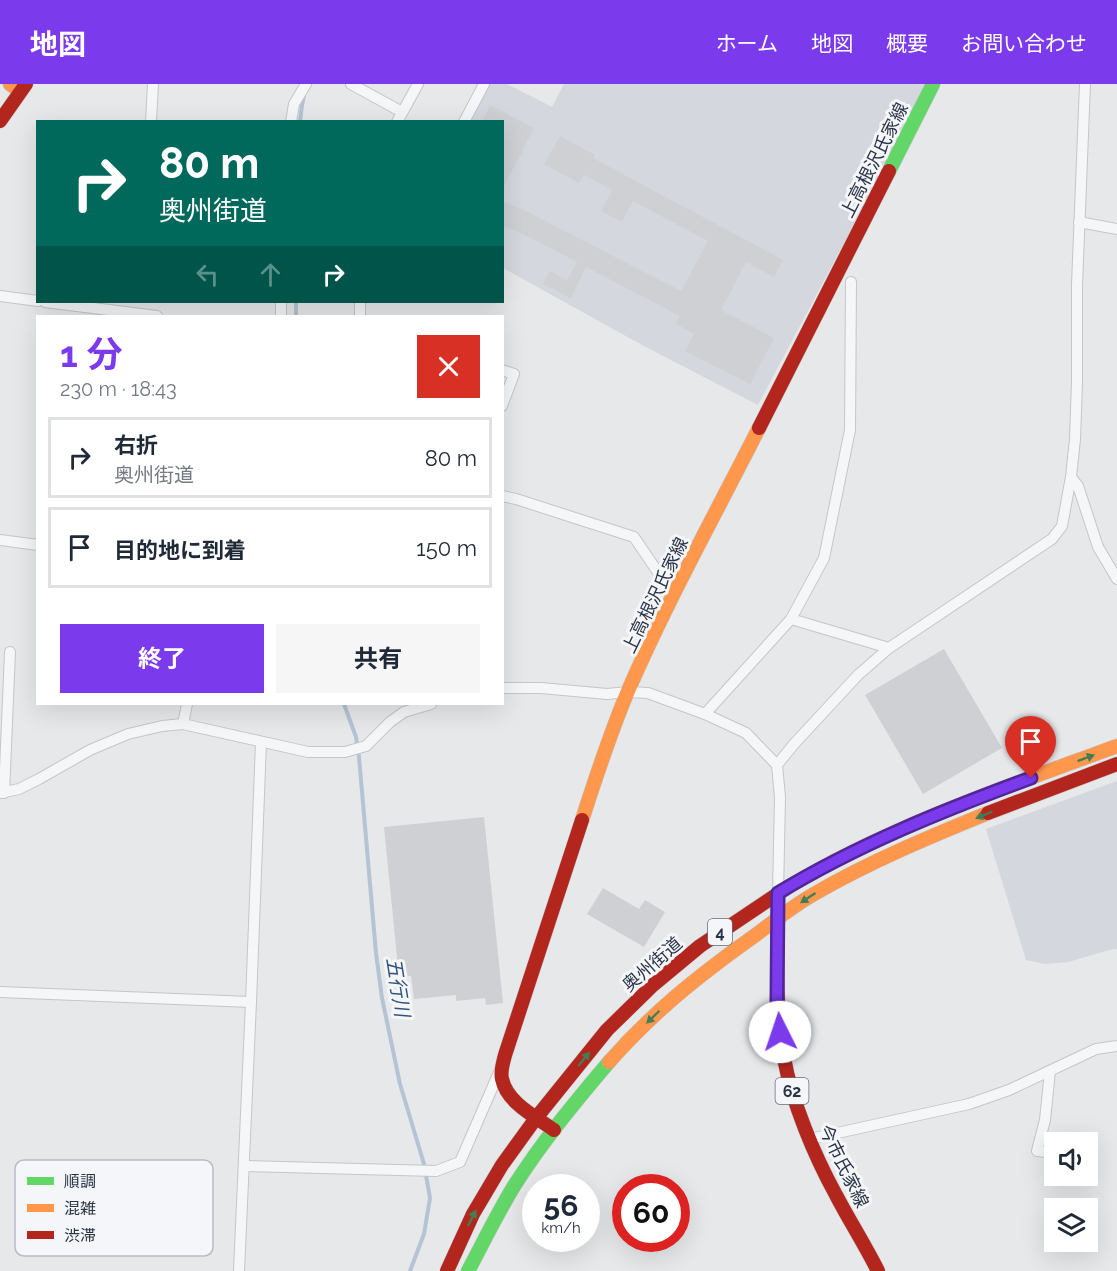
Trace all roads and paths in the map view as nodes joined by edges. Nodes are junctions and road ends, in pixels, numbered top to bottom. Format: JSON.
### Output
{"nodes":[{"id":1,"x":153,"y":84,"type":"edge"},
{"id":2,"x":306,"y":84,"type":"edge"},
{"id":3,"x":351,"y":84,"type":"edge"},
{"id":4,"x":418,"y":84,"type":"edge"},
{"id":5,"x":484,"y":84,"type":"edge"},
{"id":6,"x":933,"y":84,"type":"edge"},
{"id":7,"x":1085,"y":84,"type":"edge"},
{"id":8,"x":19,"y":86,"type":"edge"},
{"id":9,"x":400,"y":117,"type":"edge"},
{"id":10,"x":151,"y":120,"type":"edge"},
{"id":11,"x":291,"y":120,"type":"edge"},
{"id":12,"x":465,"y":120,"type":"edge"},
{"id":13,"x":0,"y":121,"type":"edge"},
{"id":14,"x":1079,"y":222,"type":"junction"},
{"id":15,"x":1117,"y":229,"type":"edge"},
{"id":16,"x":851,"y":282,"type":"dead end"},
{"id":17,"x":0,"y":296,"type":"edge"},
{"id":18,"x":36,"y":300,"type":"edge"},
{"id":19,"x":60,"y":303,"type":"edge"},
{"id":20,"x":121,"y":307,"type":"edge"},
{"id":21,"x":153,"y":315,"type":"edge"},
{"id":22,"x":504,"y":371,"type":"edge"},
{"id":23,"x":504,"y":401,"type":"edge"},
{"id":24,"x":1071,"y":477,"type":"junction"},
{"id":25,"x":504,"y":496,"type":"edge"},
{"id":26,"x":0,"y":540,"type":"edge"},
{"id":27,"x":36,"y":545,"type":"edge"},
{"id":28,"x":1117,"y":579,"type":"edge"},
{"id":29,"x":674,"y":596,"type":"junction"},
{"id":30,"x":791,"y":619,"type":"junction"},
{"id":31,"x":889,"y":648,"type":"junction"},
{"id":32,"x":10,"y":652,"type":"dead end"},
{"id":33,"x":504,"y":688,"type":"edge"},
{"id":34,"x":628,"y":692,"type":"junction"},
{"id":35,"x":187,"y":705,"type":"edge"},
{"id":36,"x":424,"y":705,"type":"edge"},
{"id":37,"x":403,"y":708,"type":"edge"},
{"id":38,"x":705,"y":714,"type":"junction"},
{"id":39,"x":183,"y":724,"type":"junction"},
{"id":40,"x":261,"y":742,"type":"junction"},
{"id":41,"x":1117,"y":746,"type":"edge"},
{"id":42,"x":1117,"y":764,"type":"edge"},
{"id":43,"x":777,"y":765,"type":"junction"},
{"id":44,"x":2,"y":793,"type":"edge"},
{"id":45,"x":778,"y":893,"type":"junction"},
{"id":46,"x":778,"y":918,"type":"junction"},
{"id":47,"x":0,"y":992,"type":"edge"},
{"id":48,"x":251,"y":1002,"type":"junction"},
{"id":49,"x":1117,"y":1046,"type":"edge"},
{"id":50,"x":502,"y":1067,"type":"junction"},
{"id":51,"x":1050,"y":1071,"type":"junction"},
{"id":52,"x":537,"y":1118,"type":"junction"},
{"id":53,"x":554,"y":1130,"type":"junction"},
{"id":54,"x":810,"y":1139,"type":"junction"},
{"id":55,"x":1044,"y":1152,"type":"edge"},
{"id":56,"x":244,"y":1166,"type":"junction"},
{"id":57,"x":239,"y":1271,"type":"edge"},
{"id":58,"x":447,"y":1271,"type":"edge"},
{"id":59,"x":468,"y":1271,"type":"edge"},
{"id":60,"x":878,"y":1271,"type":"edge"}],
"edges":[{"from":1,"to":10,"type":"street"},
{"from":2,"to":11,"type":"street"},
{"from":3,"to":9,"type":"street"},
{"from":4,"to":9,"type":"street"},
{"from":5,"to":12,"type":"street"},
{"from":6,"to":29,"type":"main road","name":"上高根沢氏家線"},
{"from":7,"to":14,"type":"street"},
{"from":8,"to":13,"type":"main road"},
{"from":14,"to":15,"type":"street"},
{"from":14,"to":24,"type":"street"},
{"from":16,"to":30,"type":"street"},
{"from":17,"to":18,"type":"street"},
{"from":19,"to":20,"type":"street"},
{"from":20,"to":21,"type":"street"},
{"from":22,"to":23,"type":"street"},
{"from":24,"to":28,"type":"street"},
{"from":24,"to":31,"type":"street"},
{"from":25,"to":29,"type":"street"},
{"from":26,"to":27,"type":"street"},
{"from":29,"to":34,"type":"main road","name":"上高根沢氏家線"},
{"from":30,"to":31,"type":"street"},
{"from":30,"to":38,"type":"street"},
{"from":31,"to":43,"type":"street"},
{"from":32,"to":44,"type":"street"},
{"from":33,"to":34,"type":"street"},
{"from":34,"to":38,"type":"street"},
{"from":34,"to":50,"type":"main road","name":"上高根沢氏家線"},
{"from":35,"to":39,"type":"street"},
{"from":36,"to":37,"type":"street"},
{"from":37,"to":40,"type":"street"},
{"from":38,"to":43,"type":"street"},
{"from":39,"to":40,"type":"street"},
{"from":39,"to":44,"type":"street"},
{"from":40,"to":48,"type":"street"},
{"from":45,"to":41,"type":"main road","name":"奥州街道","number":"4","one_way":true},
{"from":42,"to":46,"type":"main road","number":"4","one_way":true},
{"from":43,"to":45,"type":"street"},
{"from":45,"to":46,"type":"main road","name":"今市氏家線","number":"62"},
{"from":52,"to":45,"type":"main road","name":"奥州街道","number":"4","one_way":true},
{"from":46,"to":53,"type":"main road","number":"4","one_way":true},
{"from":46,"to":54,"type":"main road","name":"今市氏家線","number":"62"},
{"from":47,"to":48,"type":"street"},
{"from":48,"to":56,"type":"street"},
{"from":49,"to":51,"type":"street"},
{"from":50,"to":52,"type":"main road"},
{"from":50,"to":56,"type":"street"},
{"from":51,"to":54,"type":"street"},
{"from":51,"to":55,"type":"street"},
{"from":52,"to":53,"type":"main road"},
{"from":58,"to":52,"type":"main road","name":"奥州街道","number":"4","one_way":true},
{"from":53,"to":59,"type":"main road","number":"4"},
{"from":54,"to":60,"type":"main road","name":"今市氏家線","number":"62"},
{"from":56,"to":57,"type":"street"}]}
